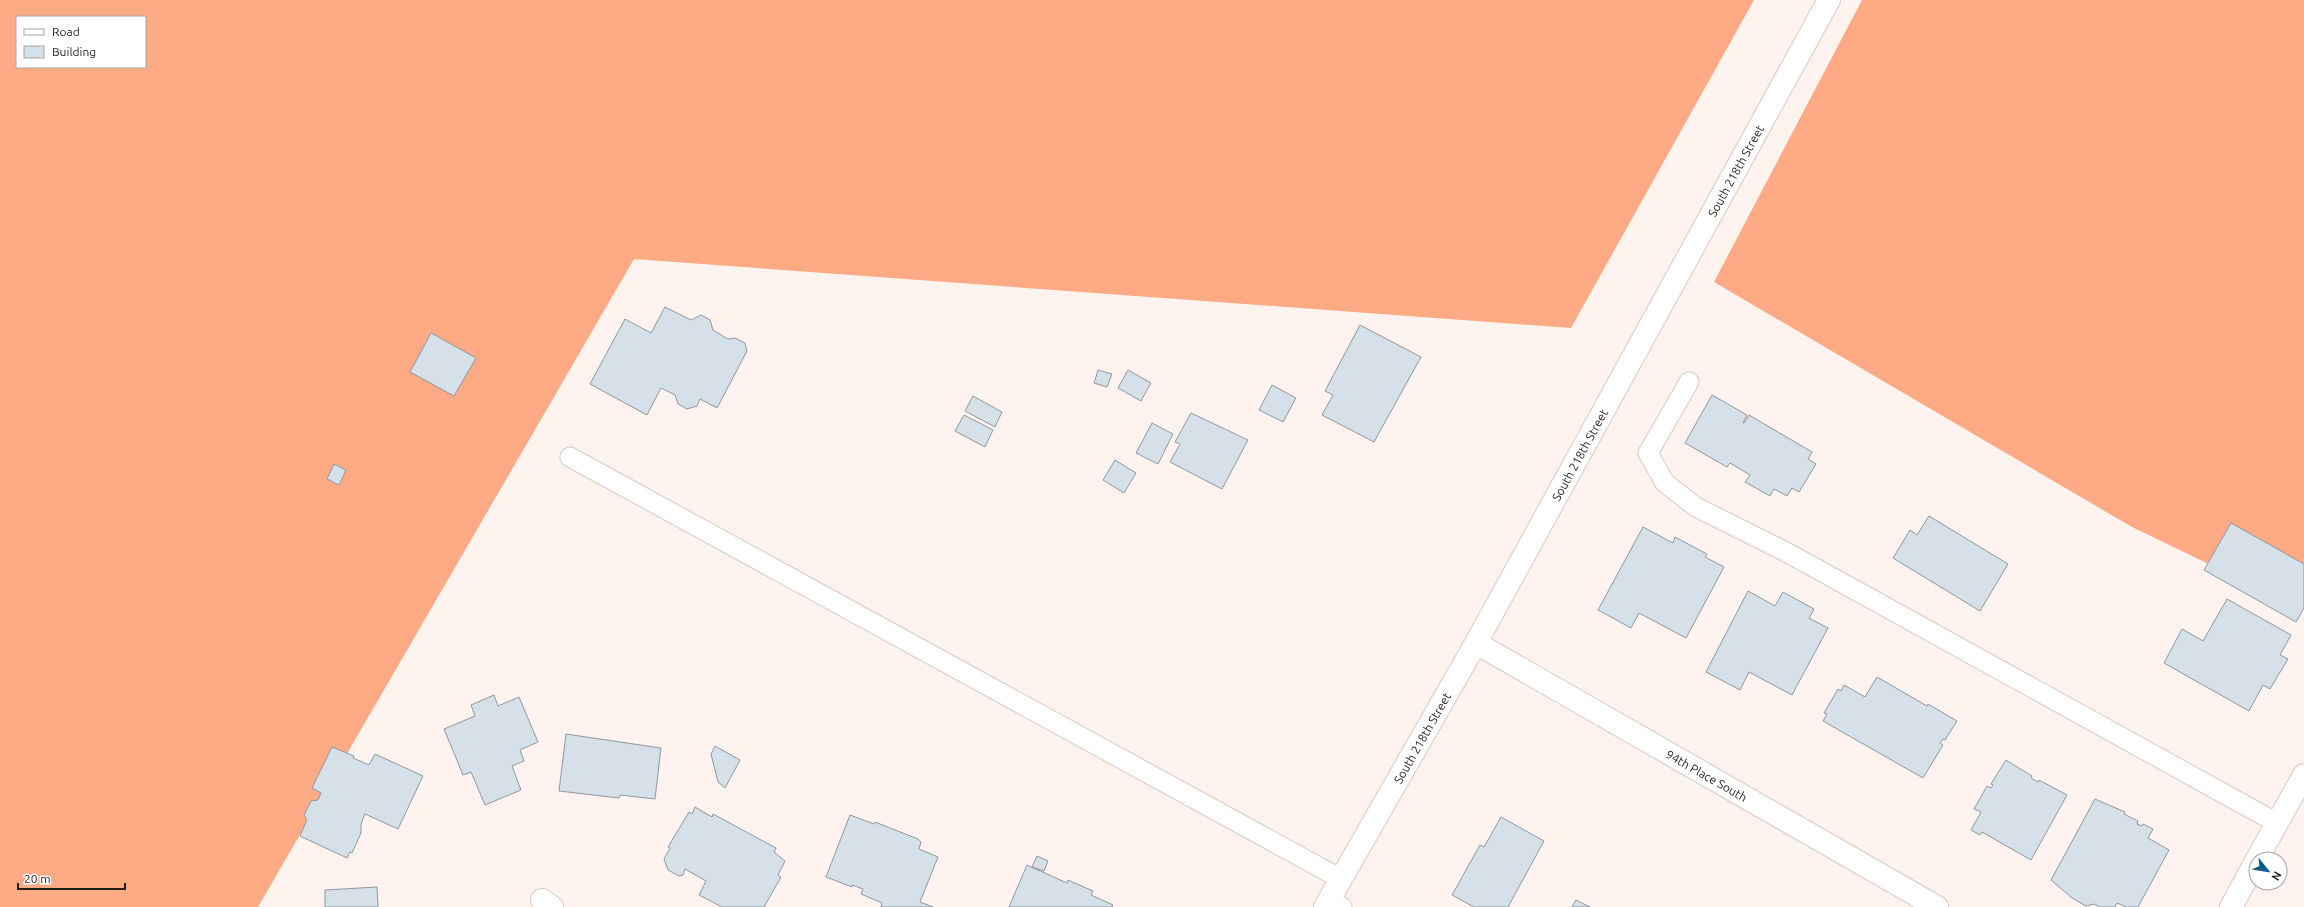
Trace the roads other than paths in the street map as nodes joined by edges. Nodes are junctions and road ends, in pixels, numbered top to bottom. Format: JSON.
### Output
{"nodes":[{"id":1,"x":1829,"y":0,"type":"edge"},
{"id":2,"x":1689,"y":382,"type":"dead end"},
{"id":3,"x":570,"y":457,"type":"dead end"},
{"id":4,"x":1476,"y":643,"type":"junction"},
{"id":5,"x":2304,"y":775,"type":"edge"},
{"id":6,"x":2277,"y":823,"type":"junction"},
{"id":7,"x":2262,"y":851,"type":"edge"},
{"id":8,"x":2248,"y":876,"type":"edge"},
{"id":9,"x":1341,"y":879,"type":"junction"},
{"id":10,"x":1332,"y":905,"type":"edge"},
{"id":11,"x":1937,"y":907,"type":"edge"},
{"id":12,"x":2231,"y":907,"type":"edge"}],
"edges":[{"from":1,"to":4,"type":"street","name":"South 218th Street"},
{"from":2,"to":6,"type":"lane"},
{"from":3,"to":9,"type":"lane"},
{"from":4,"to":9,"type":"street","name":"South 218th Street"},
{"from":4,"to":11,"type":"street","name":"94th Place South"},
{"from":5,"to":6,"type":"street"},
{"from":6,"to":7,"type":"street"},
{"from":8,"to":12,"type":"street"},
{"from":9,"to":10,"type":"street","name":"South 218th Street"}]}
